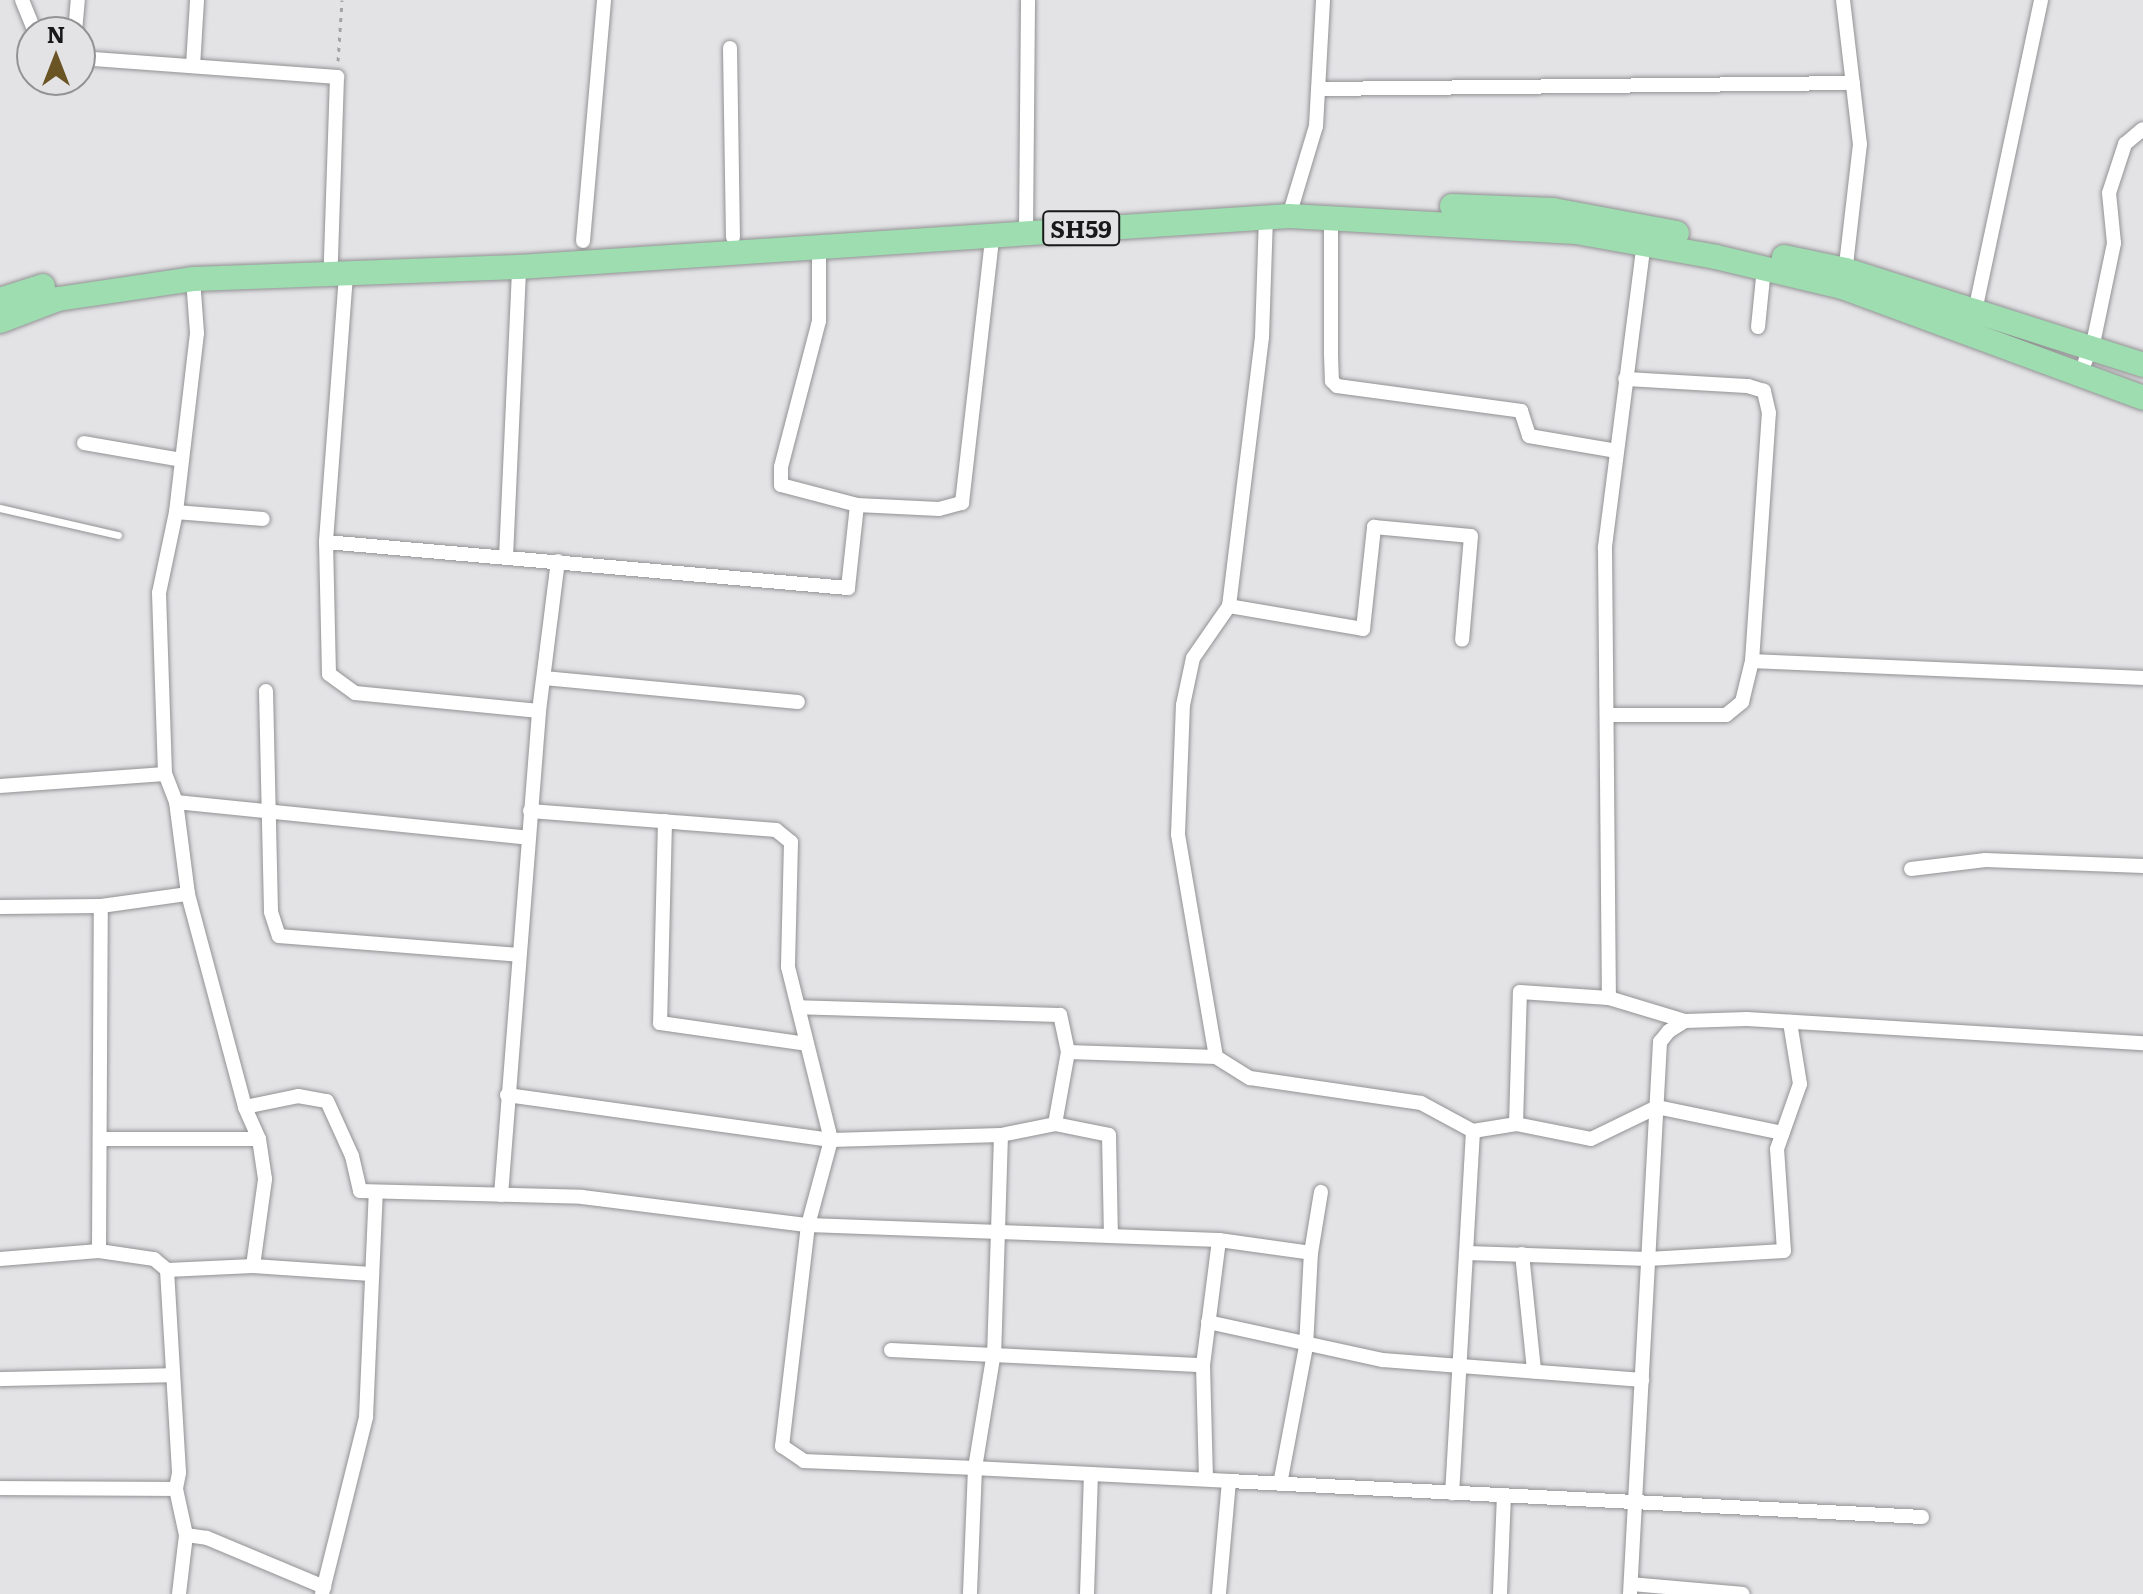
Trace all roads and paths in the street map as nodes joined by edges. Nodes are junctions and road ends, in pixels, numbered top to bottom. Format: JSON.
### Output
{"nodes":[{"id":1,"x":197,"y":0,"type":"edge"},
{"id":2,"x":342,"y":0,"type":"edge"},
{"id":3,"x":604,"y":0,"type":"edge"},
{"id":4,"x":1028,"y":0,"type":"edge"},
{"id":5,"x":1323,"y":0,"type":"edge"},
{"id":6,"x":1843,"y":0,"type":"edge"},
{"id":7,"x":2041,"y":0,"type":"edge"},
{"id":8,"x":730,"y":48,"type":"dead end"},
{"id":9,"x":96,"y":59,"type":"edge"},
{"id":10,"x":193,"y":66,"type":"junction"},
{"id":11,"x":337,"y":77,"type":"junction"},
{"id":12,"x":1853,"y":83,"type":"junction"},
{"id":13,"x":1318,"y":89,"type":"junction"},
{"id":14,"x":2143,"y":129,"type":"edge"},
{"id":15,"x":1283,"y":211,"type":"junction"},
{"id":16,"x":1331,"y":218,"type":"junction"},
{"id":17,"x":1026,"y":224,"type":"junction"},
{"id":18,"x":993,"y":233,"type":"junction"},
{"id":19,"x":733,"y":237,"type":"junction"},
{"id":20,"x":583,"y":241,"type":"dead end"},
{"id":21,"x":1644,"y":242,"type":"junction"},
{"id":22,"x":819,"y":245,"type":"junction"},
{"id":23,"x":519,"y":267,"type":"junction"},
{"id":24,"x":338,"y":268,"type":"junction"},
{"id":25,"x":1764,"y":268,"type":"junction"},
{"id":26,"x":193,"y":279,"type":"junction"},
{"id":27,"x":1844,"y":279,"type":"junction"},
{"id":28,"x":0,"y":300,"type":"edge"},
{"id":29,"x":1975,"y":311,"type":"junction"},
{"id":30,"x":0,"y":321,"type":"edge"},
{"id":31,"x":1758,"y":327,"type":"dead end"},
{"id":32,"x":2092,"y":343,"type":"junction"},
{"id":33,"x":2143,"y":365,"type":"edge"},
{"id":34,"x":2079,"y":377,"type":"junction"},
{"id":35,"x":1625,"y":379,"type":"junction"},
{"id":36,"x":2143,"y":398,"type":"edge"},
{"id":37,"x":84,"y":443,"type":"dead end"},
{"id":38,"x":1617,"y":451,"type":"junction"},
{"id":39,"x":182,"y":460,"type":"junction"},
{"id":40,"x":857,"y":505,"type":"junction"},
{"id":41,"x":0,"y":508,"type":"edge"},
{"id":42,"x":176,"y":512,"type":"junction"},
{"id":43,"x":263,"y":519,"type":"dead end"},
{"id":44,"x":118,"y":535,"type":"dead end"},
{"id":45,"x":326,"y":542,"type":"junction"},
{"id":46,"x":506,"y":557,"type":"junction"},
{"id":47,"x":558,"y":561,"type":"junction"},
{"id":48,"x":1229,"y":606,"type":"junction"},
{"id":49,"x":1462,"y":640,"type":"dead end"},
{"id":50,"x":1752,"y":661,"type":"junction"},
{"id":51,"x":544,"y":678,"type":"junction"},
{"id":52,"x":2143,"y":678,"type":"edge"},
{"id":53,"x":266,"y":691,"type":"dead end"},
{"id":54,"x":798,"y":702,"type":"dead end"},
{"id":55,"x":539,"y":711,"type":"junction"},
{"id":56,"x":1607,"y":715,"type":"junction"},
{"id":57,"x":165,"y":774,"type":"junction"},
{"id":58,"x":0,"y":786,"type":"edge"},
{"id":59,"x":176,"y":802,"type":"junction"},
{"id":60,"x":530,"y":811,"type":"junction"},
{"id":61,"x":269,"y":813,"type":"junction"},
{"id":62,"x":665,"y":821,"type":"junction"},
{"id":63,"x":528,"y":838,"type":"junction"},
{"id":64,"x":2143,"y":866,"type":"edge"},
{"id":65,"x":1911,"y":869,"type":"dead end"},
{"id":66,"x":188,"y":894,"type":"junction"},
{"id":67,"x":101,"y":906,"type":"junction"},
{"id":68,"x":0,"y":907,"type":"edge"},
{"id":69,"x":518,"y":955,"type":"junction"},
{"id":70,"x":1609,"y":998,"type":"junction"},
{"id":71,"x":798,"y":1007,"type":"junction"},
{"id":72,"x":1685,"y":1021,"type":"junction"},
{"id":73,"x":1790,"y":1022,"type":"junction"},
{"id":74,"x":2143,"y":1043,"type":"edge"},
{"id":75,"x":807,"y":1044,"type":"junction"},
{"id":76,"x":1068,"y":1052,"type":"junction"},
{"id":77,"x":1216,"y":1057,"type":"junction"},
{"id":78,"x":507,"y":1095,"type":"junction"},
{"id":79,"x":245,"y":1107,"type":"junction"},
{"id":80,"x":1657,"y":1107,"type":"junction"},
{"id":81,"x":1055,"y":1124,"type":"junction"},
{"id":82,"x":1516,"y":1124,"type":"junction"},
{"id":83,"x":1473,"y":1131,"type":"junction"},
{"id":84,"x":1782,"y":1133,"type":"junction"},
{"id":85,"x":1001,"y":1135,"type":"junction"},
{"id":86,"x":101,"y":1139,"type":"junction"},
{"id":87,"x":259,"y":1139,"type":"junction"},
{"id":88,"x":831,"y":1140,"type":"junction"},
{"id":89,"x":376,"y":1192,"type":"junction"},
{"id":90,"x":1321,"y":1192,"type":"dead end"},
{"id":91,"x":501,"y":1195,"type":"junction"},
{"id":92,"x":808,"y":1225,"type":"junction"},
{"id":93,"x":1001,"y":1233,"type":"junction"},
{"id":94,"x":1111,"y":1236,"type":"junction"},
{"id":95,"x":1219,"y":1240,"type":"junction"},
{"id":96,"x":99,"y":1251,"type":"junction"},
{"id":97,"x":1311,"y":1253,"type":"junction"},
{"id":98,"x":1467,"y":1253,"type":"junction"},
{"id":99,"x":1522,"y":1254,"type":"junction"},
{"id":100,"x":0,"y":1259,"type":"edge"},
{"id":101,"x":1648,"y":1259,"type":"junction"},
{"id":102,"x":253,"y":1266,"type":"junction"},
{"id":103,"x":167,"y":1270,"type":"junction"},
{"id":104,"x":371,"y":1274,"type":"junction"},
{"id":105,"x":1208,"y":1322,"type":"junction"},
{"id":106,"x":1306,"y":1347,"type":"junction"},
{"id":107,"x":891,"y":1350,"type":"dead end"},
{"id":108,"x":994,"y":1352,"type":"junction"},
{"id":109,"x":1203,"y":1365,"type":"junction"},
{"id":110,"x":1460,"y":1365,"type":"junction"},
{"id":111,"x":1534,"y":1371,"type":"junction"},
{"id":112,"x":173,"y":1375,"type":"junction"},
{"id":113,"x":0,"y":1379,"type":"edge"},
{"id":114,"x":1642,"y":1380,"type":"junction"},
{"id":115,"x":975,"y":1468,"type":"junction"},
{"id":116,"x":1091,"y":1474,"type":"junction"},
{"id":117,"x":1206,"y":1479,"type":"junction"},
{"id":118,"x":1229,"y":1481,"type":"junction"},
{"id":119,"x":1280,"y":1484,"type":"junction"},
{"id":120,"x":0,"y":1488,"type":"edge"},
{"id":121,"x":176,"y":1489,"type":"junction"},
{"id":122,"x":1452,"y":1493,"type":"junction"},
{"id":123,"x":1504,"y":1496,"type":"junction"},
{"id":124,"x":1635,"y":1503,"type":"junction"},
{"id":125,"x":1922,"y":1517,"type":"dead end"},
{"id":126,"x":186,"y":1535,"type":"junction"},
{"id":127,"x":1630,"y":1589,"type":"edge"},
{"id":128,"x":323,"y":1590,"type":"edge"},
{"id":129,"x":179,"y":1594,"type":"edge"},
{"id":130,"x":970,"y":1594,"type":"edge"},
{"id":131,"x":1087,"y":1594,"type":"edge"},
{"id":132,"x":1219,"y":1594,"type":"edge"},
{"id":133,"x":1500,"y":1594,"type":"edge"},
{"id":134,"x":1743,"y":1594,"type":"edge"}],
"edges":[{"from":1,"to":10,"type":"street"},
{"from":2,"to":11,"type":"path"},
{"from":3,"to":20,"type":"street"},
{"from":4,"to":17,"type":"street"},
{"from":5,"to":13,"type":"street"},
{"from":6,"to":12,"type":"street"},
{"from":7,"to":29,"type":"street"},
{"from":8,"to":19,"type":"street"},
{"from":9,"to":10,"type":"street"},
{"from":10,"to":11,"type":"street"},
{"from":11,"to":24,"type":"street"},
{"from":12,"to":13,"type":"street"},
{"from":12,"to":27,"type":"street"},
{"from":13,"to":15,"type":"street"},
{"from":14,"to":32,"type":"street"},
{"from":15,"to":16,"type":"main road","number":"SH59"},
{"from":15,"to":17,"type":"main road","number":"SH59"},
{"from":15,"to":27,"type":"main road"},
{"from":15,"to":48,"type":"street"},
{"from":16,"to":21,"type":"main road","number":"SH59"},
{"from":16,"to":38,"type":"street"},
{"from":17,"to":18,"type":"main road","number":"SH59"},
{"from":17,"to":19,"type":"main road"},
{"from":18,"to":22,"type":"main road","number":"SH59"},
{"from":18,"to":40,"type":"street"},
{"from":19,"to":24,"type":"main road"},
{"from":21,"to":25,"type":"main road","number":"SH59"},
{"from":21,"to":35,"type":"street"},
{"from":22,"to":23,"type":"main road","number":"SH59"},
{"from":22,"to":40,"type":"street"},
{"from":23,"to":24,"type":"main road","number":"SH59"},
{"from":23,"to":46,"type":"street"},
{"from":24,"to":26,"type":"main road","number":"SH59"},
{"from":24,"to":28,"type":"main road"},
{"from":24,"to":45,"type":"street"},
{"from":25,"to":27,"type":"main road","number":"SH59"},
{"from":25,"to":31,"type":"street"},
{"from":26,"to":30,"type":"main road","number":"SH59"},
{"from":26,"to":39,"type":"street"},
{"from":27,"to":29,"type":"main road"},
{"from":27,"to":34,"type":"main road","number":"SH59"},
{"from":29,"to":32,"type":"main road"},
{"from":32,"to":33,"type":"main road"},
{"from":32,"to":34,"type":"street"},
{"from":34,"to":36,"type":"main road","number":"SH59"},
{"from":35,"to":38,"type":"street"},
{"from":35,"to":50,"type":"street"},
{"from":37,"to":39,"type":"street"},
{"from":38,"to":56,"type":"street"},
{"from":39,"to":42,"type":"street"},
{"from":40,"to":47,"type":"street"},
{"from":41,"to":44,"type":"lane"},
{"from":42,"to":43,"type":"street"},
{"from":42,"to":57,"type":"street"},
{"from":45,"to":46,"type":"street"},
{"from":45,"to":55,"type":"street"},
{"from":46,"to":47,"type":"street"},
{"from":47,"to":51,"type":"street"},
{"from":48,"to":49,"type":"street"},
{"from":48,"to":77,"type":"street"},
{"from":50,"to":52,"type":"street"},
{"from":50,"to":56,"type":"street"},
{"from":51,"to":54,"type":"street"},
{"from":51,"to":55,"type":"street"},
{"from":53,"to":61,"type":"street"},
{"from":55,"to":60,"type":"street"},
{"from":56,"to":70,"type":"street"},
{"from":57,"to":58,"type":"street"},
{"from":57,"to":59,"type":"street"},
{"from":59,"to":61,"type":"street"},
{"from":59,"to":66,"type":"street"},
{"from":60,"to":62,"type":"street"},
{"from":60,"to":63,"type":"street"},
{"from":61,"to":63,"type":"street"},
{"from":61,"to":69,"type":"street"},
{"from":62,"to":71,"type":"street"},
{"from":62,"to":75,"type":"street"},
{"from":63,"to":69,"type":"street"},
{"from":64,"to":65,"type":"street"},
{"from":66,"to":67,"type":"street"},
{"from":66,"to":79,"type":"street"},
{"from":67,"to":68,"type":"street"},
{"from":67,"to":86,"type":"street"},
{"from":69,"to":78,"type":"street"},
{"from":70,"to":72,"type":"street"},
{"from":70,"to":82,"type":"street"},
{"from":71,"to":75,"type":"street"},
{"from":71,"to":76,"type":"street"},
{"from":72,"to":73,"type":"street"},
{"from":72,"to":80,"type":"street"},
{"from":73,"to":74,"type":"street"},
{"from":73,"to":84,"type":"street"},
{"from":75,"to":88,"type":"street"},
{"from":76,"to":77,"type":"street"},
{"from":76,"to":81,"type":"street"},
{"from":77,"to":83,"type":"street"},
{"from":78,"to":88,"type":"street"},
{"from":78,"to":91,"type":"street"},
{"from":79,"to":87,"type":"street"},
{"from":79,"to":89,"type":"street"},
{"from":80,"to":82,"type":"street"},
{"from":80,"to":84,"type":"street"},
{"from":80,"to":101,"type":"street"},
{"from":81,"to":85,"type":"street"},
{"from":81,"to":94,"type":"street"},
{"from":82,"to":83,"type":"street"},
{"from":83,"to":98,"type":"street"},
{"from":84,"to":101,"type":"street"},
{"from":85,"to":88,"type":"street"},
{"from":85,"to":93,"type":"street"},
{"from":86,"to":87,"type":"street"},
{"from":86,"to":96,"type":"street"},
{"from":87,"to":102,"type":"street"},
{"from":88,"to":92,"type":"street"},
{"from":89,"to":91,"type":"street"},
{"from":89,"to":104,"type":"street"},
{"from":90,"to":97,"type":"street"},
{"from":91,"to":92,"type":"street"},
{"from":92,"to":93,"type":"street"},
{"from":92,"to":115,"type":"street"},
{"from":93,"to":94,"type":"street"},
{"from":93,"to":108,"type":"street"},
{"from":94,"to":95,"type":"street"},
{"from":95,"to":97,"type":"street"},
{"from":95,"to":105,"type":"street"},
{"from":96,"to":100,"type":"street"},
{"from":96,"to":103,"type":"street"},
{"from":97,"to":106,"type":"street"},
{"from":98,"to":99,"type":"street"},
{"from":98,"to":110,"type":"street"},
{"from":99,"to":101,"type":"street"},
{"from":99,"to":111,"type":"street"},
{"from":101,"to":114,"type":"street"},
{"from":102,"to":103,"type":"street"},
{"from":102,"to":104,"type":"street"},
{"from":103,"to":112,"type":"street"},
{"from":104,"to":128,"type":"street"},
{"from":105,"to":106,"type":"street"},
{"from":105,"to":109,"type":"street"},
{"from":106,"to":110,"type":"street"},
{"from":106,"to":119,"type":"street"},
{"from":107,"to":108,"type":"street"},
{"from":108,"to":109,"type":"street"},
{"from":108,"to":115,"type":"street"},
{"from":109,"to":117,"type":"street"},
{"from":110,"to":111,"type":"street"},
{"from":110,"to":122,"type":"street"},
{"from":111,"to":114,"type":"street"},
{"from":112,"to":113,"type":"street"},
{"from":112,"to":121,"type":"street"},
{"from":114,"to":124,"type":"street"},
{"from":115,"to":116,"type":"street"},
{"from":115,"to":130,"type":"street"},
{"from":116,"to":117,"type":"street"},
{"from":116,"to":131,"type":"street"},
{"from":117,"to":118,"type":"street"},
{"from":118,"to":119,"type":"street"},
{"from":118,"to":132,"type":"street"},
{"from":119,"to":122,"type":"street"},
{"from":120,"to":121,"type":"street"},
{"from":121,"to":126,"type":"street"},
{"from":122,"to":123,"type":"street"},
{"from":123,"to":124,"type":"street"},
{"from":123,"to":133,"type":"street"},
{"from":124,"to":125,"type":"street"},
{"from":124,"to":127,"type":"street"},
{"from":126,"to":128,"type":"street"},
{"from":126,"to":129,"type":"street"},
{"from":127,"to":134,"type":"street"}]}
